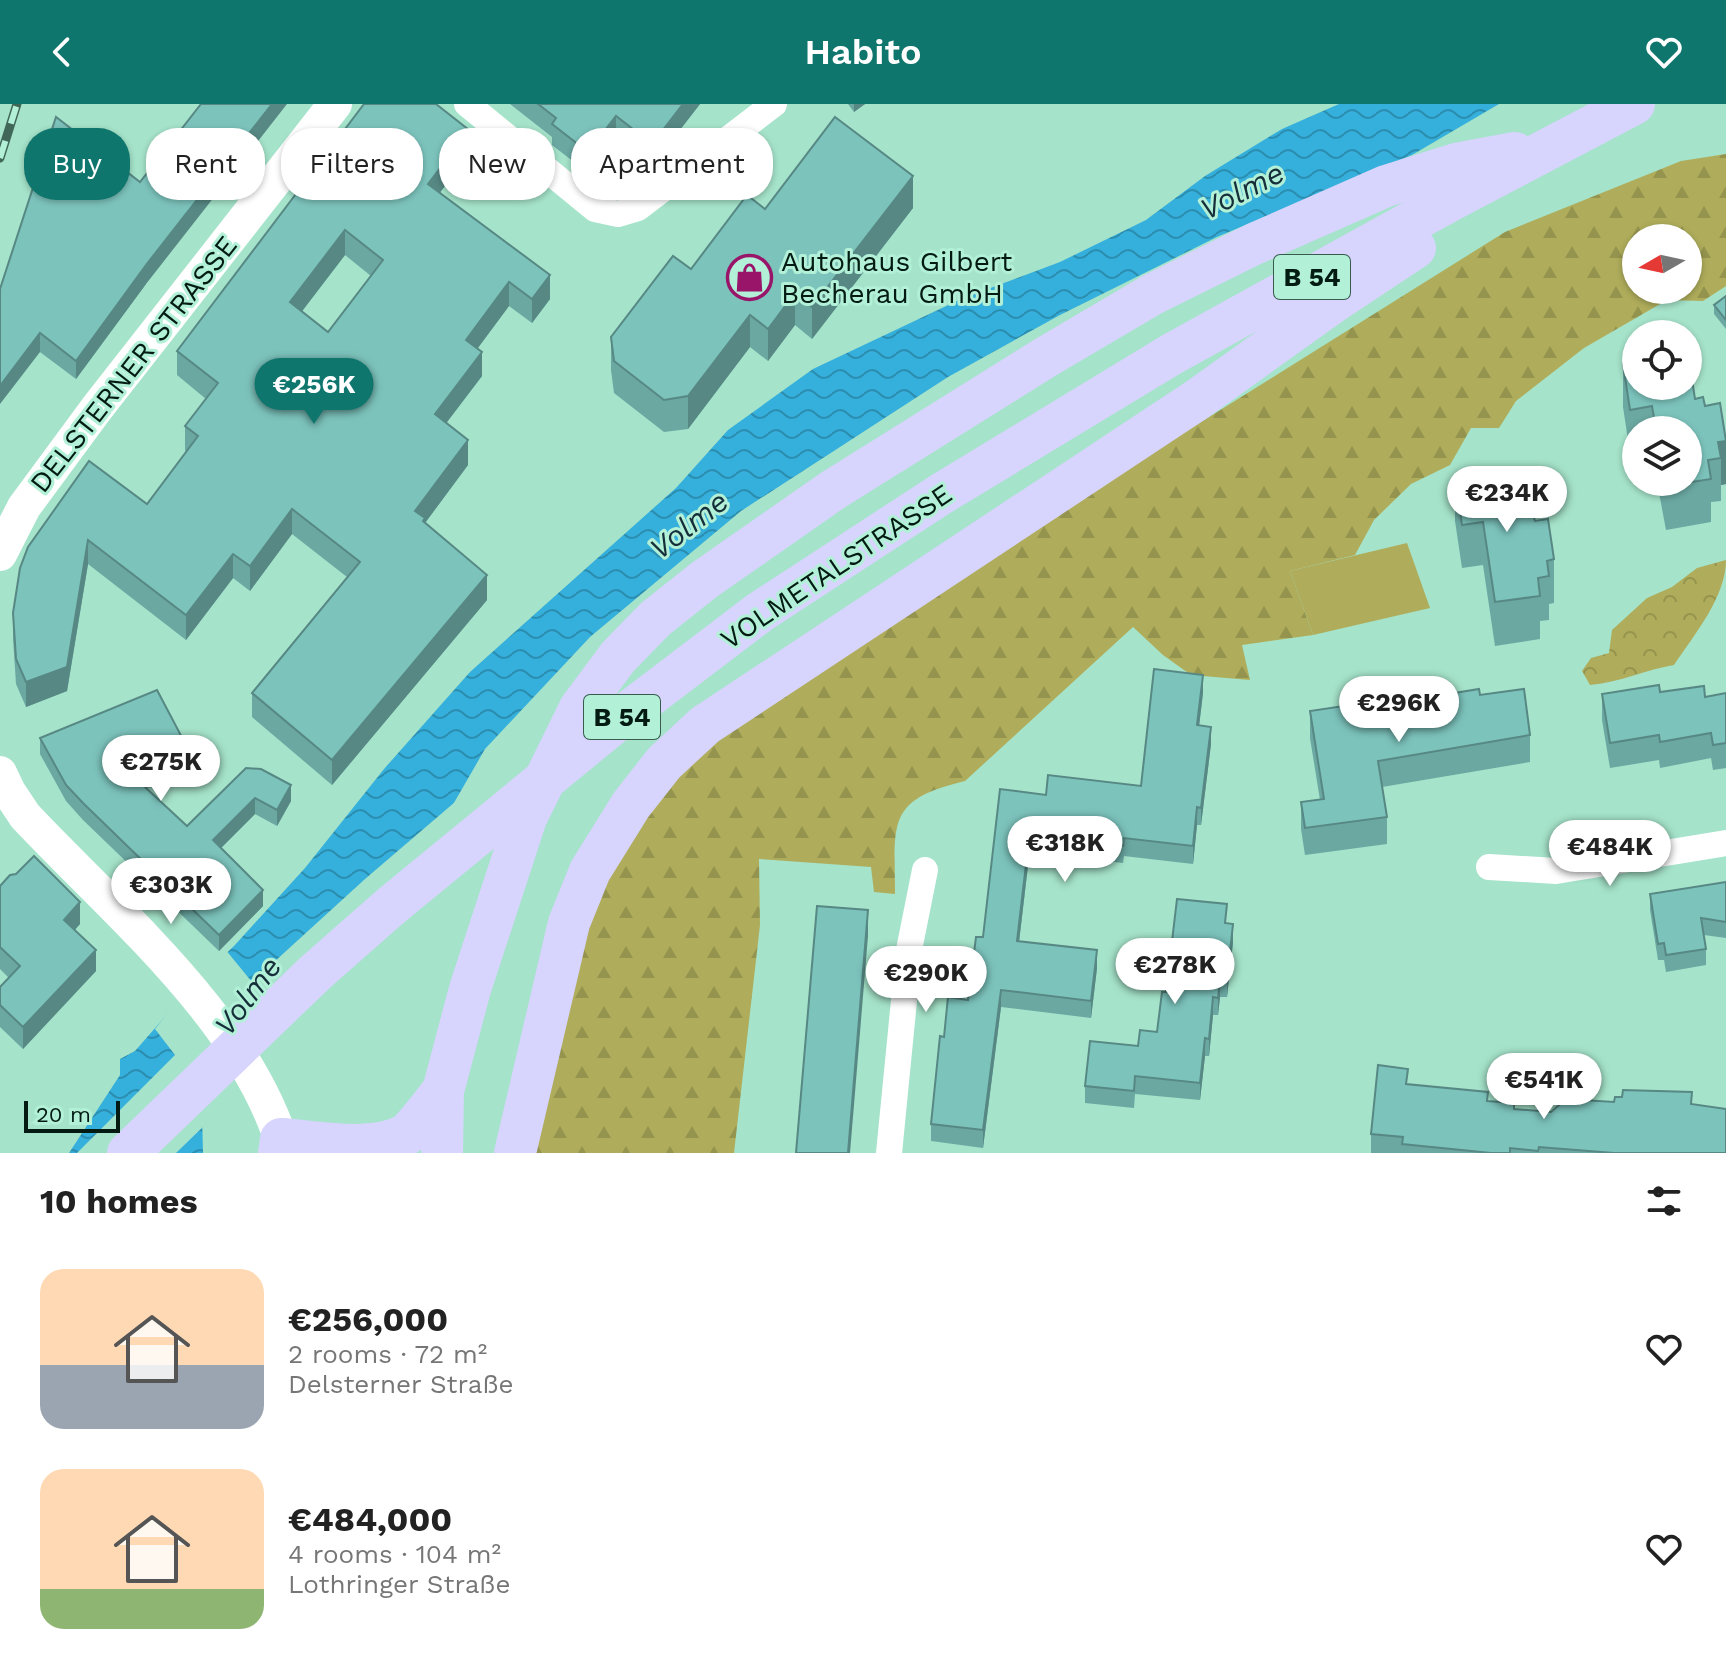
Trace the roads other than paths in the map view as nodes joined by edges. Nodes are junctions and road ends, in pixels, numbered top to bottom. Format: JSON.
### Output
{"nodes":[{"id":1,"x":335,"y":104,"type":"edge"},
{"id":2,"x":467,"y":104,"type":"edge"},
{"id":3,"x":774,"y":104,"type":"edge"},
{"id":4,"x":1634,"y":104,"type":"edge"},
{"id":5,"x":1555,"y":146,"type":"junction"},
{"id":6,"x":1453,"y":199,"type":"junction"},
{"id":7,"x":0,"y":554,"type":"edge"},
{"id":8,"x":3,"y":788,"type":"edge"},
{"id":9,"x":1726,"y":843,"type":"edge"},
{"id":10,"x":1489,"y":867,"type":"dead end"},
{"id":11,"x":925,"y":870,"type":"dead end"},
{"id":12,"x":443,"y":1091,"type":"junction"},
{"id":13,"x":280,"y":1140,"type":"edge"},
{"id":14,"x":128,"y":1153,"type":"edge"},
{"id":15,"x":442,"y":1153,"type":"edge"},
{"id":16,"x":515,"y":1153,"type":"edge"},
{"id":17,"x":889,"y":1153,"type":"edge"}],
"edges":[{"from":1,"to":7,"type":"street","name":"DELSTERNER STRASSE"},
{"from":2,"to":3,"type":"street"},
{"from":4,"to":5,"type":"main road","name":"VOLMETALSTRASSE","number":"B 54"},
{"from":5,"to":6,"type":"main road","name":"VOLMETALSTRASSE","number":"B 54"},
{"from":5,"to":12,"type":"main road"},
{"from":6,"to":14,"type":"main road","name":"VOLMETALSTRASSE","number":"B 54"},
{"from":6,"to":16,"type":"main road"},
{"from":8,"to":13,"type":"street"},
{"from":9,"to":10,"type":"street"},
{"from":11,"to":17,"type":"street"},
{"from":12,"to":13,"type":"main road"},
{"from":12,"to":15,"type":"main road"}]}
